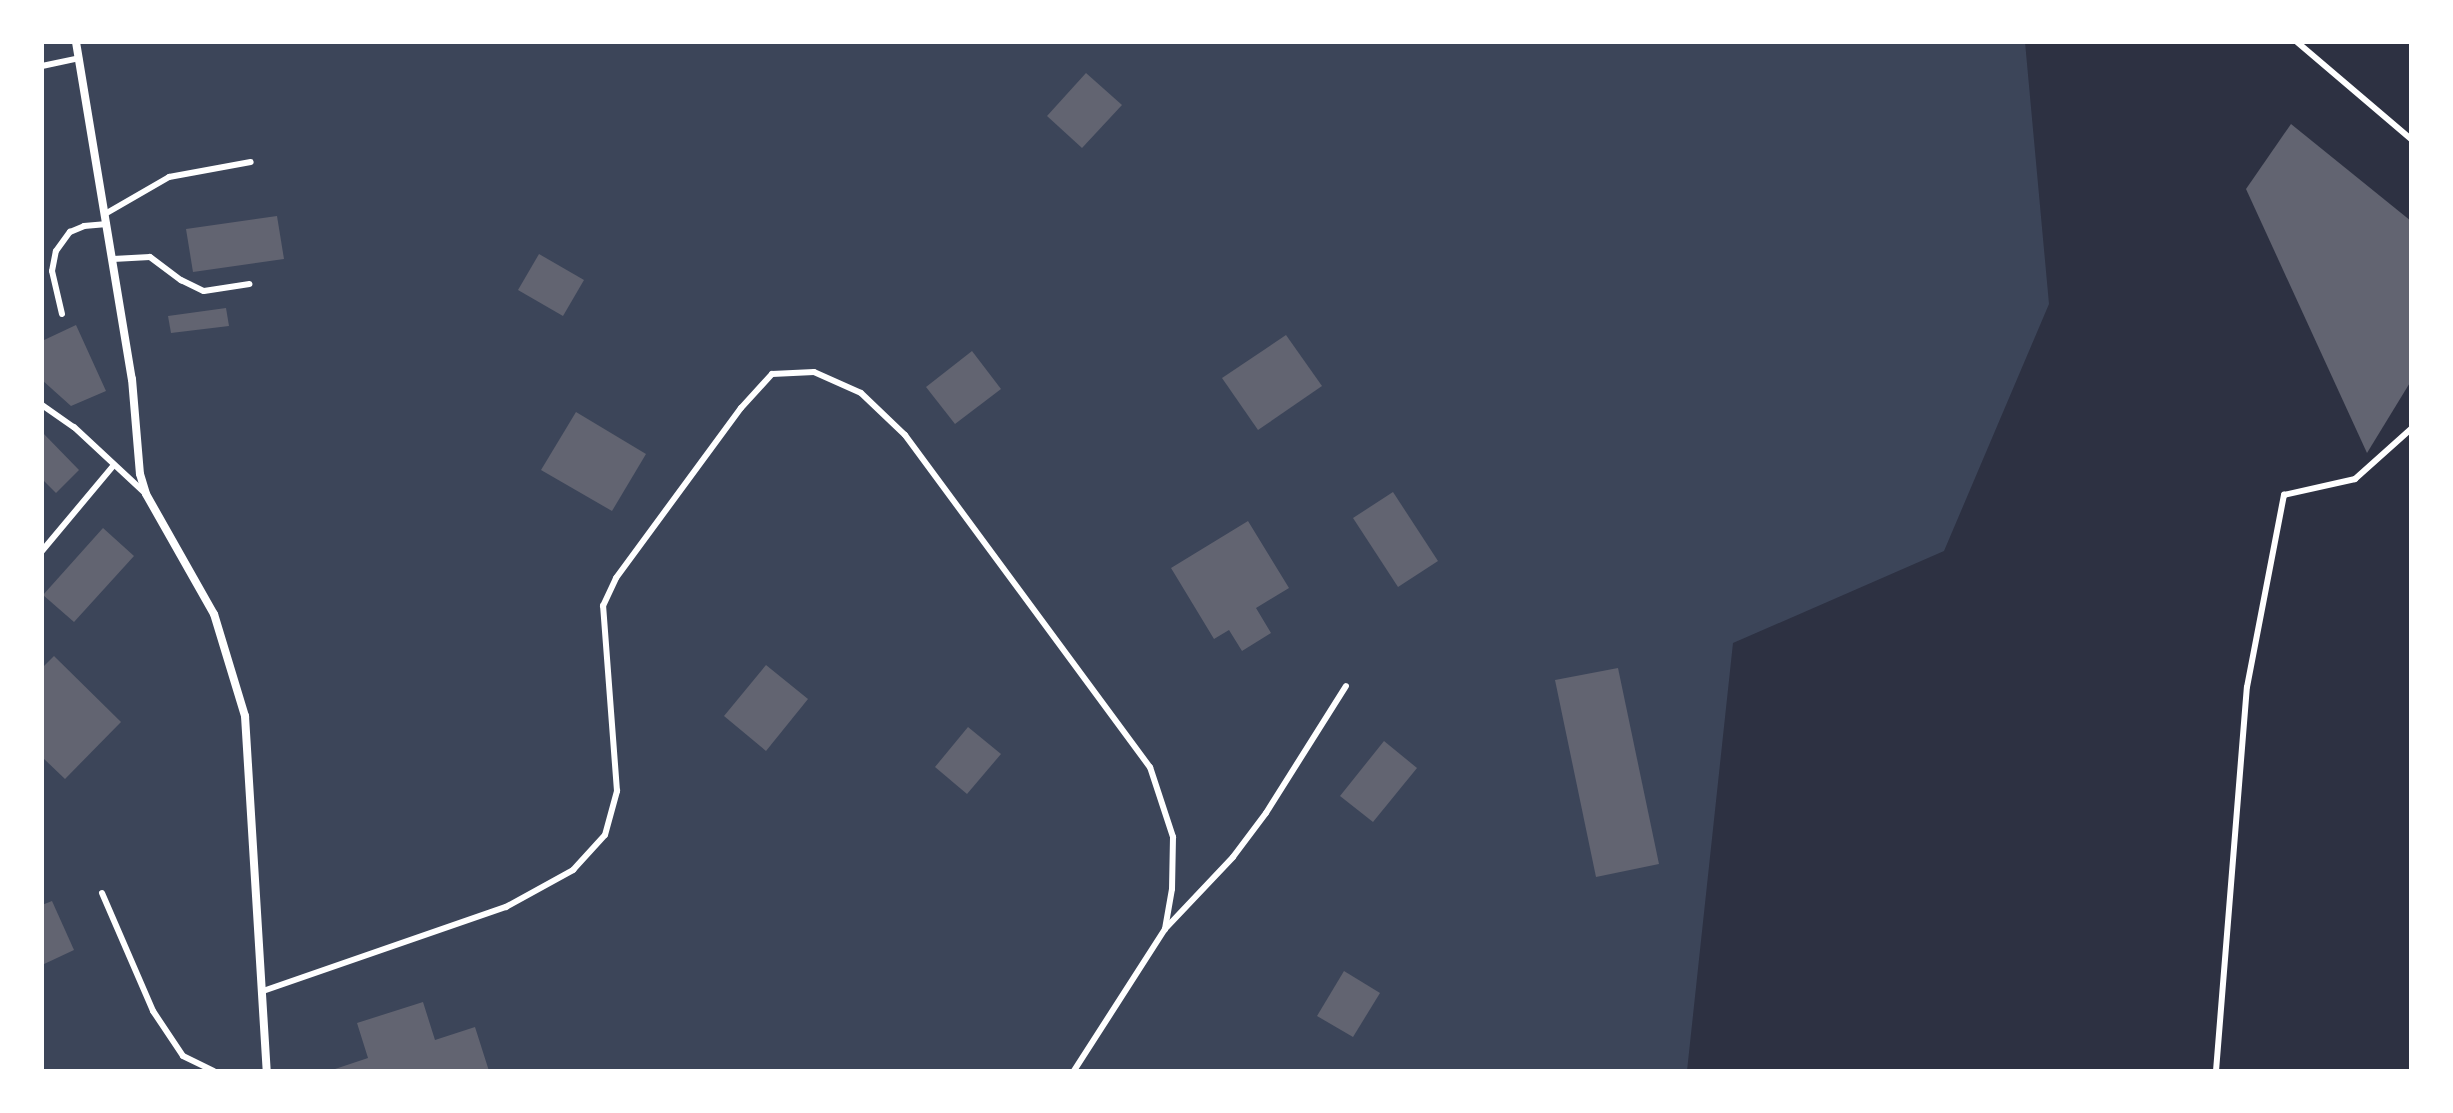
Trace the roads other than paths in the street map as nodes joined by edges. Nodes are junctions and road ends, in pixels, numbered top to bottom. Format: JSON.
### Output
{"nodes":[{"id":1,"x":76,"y":42,"type":"edge"},
{"id":2,"x":2297,"y":42,"type":"edge"},
{"id":3,"x":79,"y":58,"type":"junction"},
{"id":4,"x":42,"y":66,"type":"edge"},
{"id":5,"x":2411,"y":139,"type":"edge"},
{"id":6,"x":251,"y":162,"type":"dead end"},
{"id":7,"x":105,"y":214,"type":"junction"},
{"id":8,"x":107,"y":224,"type":"junction"},
{"id":9,"x":113,"y":259,"type":"junction"},
{"id":10,"x":249,"y":284,"type":"dead end"},
{"id":11,"x":62,"y":314,"type":"dead end"},
{"id":12,"x":42,"y":405,"type":"edge"},
{"id":13,"x":2411,"y":429,"type":"edge"},
{"id":14,"x":113,"y":466,"type":"junction"},
{"id":15,"x":146,"y":494,"type":"junction"},
{"id":16,"x":42,"y":551,"type":"edge"},
{"id":17,"x":1346,"y":686,"type":"dead end"},
{"id":18,"x":102,"y":893,"type":"dead end"},
{"id":19,"x":1165,"y":929,"type":"junction"},
{"id":20,"x":263,"y":991,"type":"junction"},
{"id":21,"x":214,"y":1071,"type":"edge"},
{"id":22,"x":267,"y":1071,"type":"edge"},
{"id":23,"x":1074,"y":1071,"type":"edge"},
{"id":24,"x":2216,"y":1071,"type":"edge"}],
"edges":[{"from":1,"to":3,"type":"street"},
{"from":2,"to":5,"type":"lane"},
{"from":3,"to":4,"type":"lane"},
{"from":3,"to":7,"type":"street"},
{"from":6,"to":7,"type":"lane"},
{"from":7,"to":8,"type":"street"},
{"from":8,"to":9,"type":"street"},
{"from":8,"to":11,"type":"lane"},
{"from":9,"to":10,"type":"lane"},
{"from":9,"to":15,"type":"street"},
{"from":12,"to":14,"type":"lane"},
{"from":13,"to":24,"type":"lane"},
{"from":14,"to":15,"type":"lane"},
{"from":14,"to":16,"type":"lane"},
{"from":15,"to":20,"type":"street"},
{"from":17,"to":19,"type":"lane"},
{"from":18,"to":21,"type":"lane"},
{"from":19,"to":20,"type":"lane"},
{"from":19,"to":23,"type":"lane"},
{"from":20,"to":22,"type":"street"}]}
